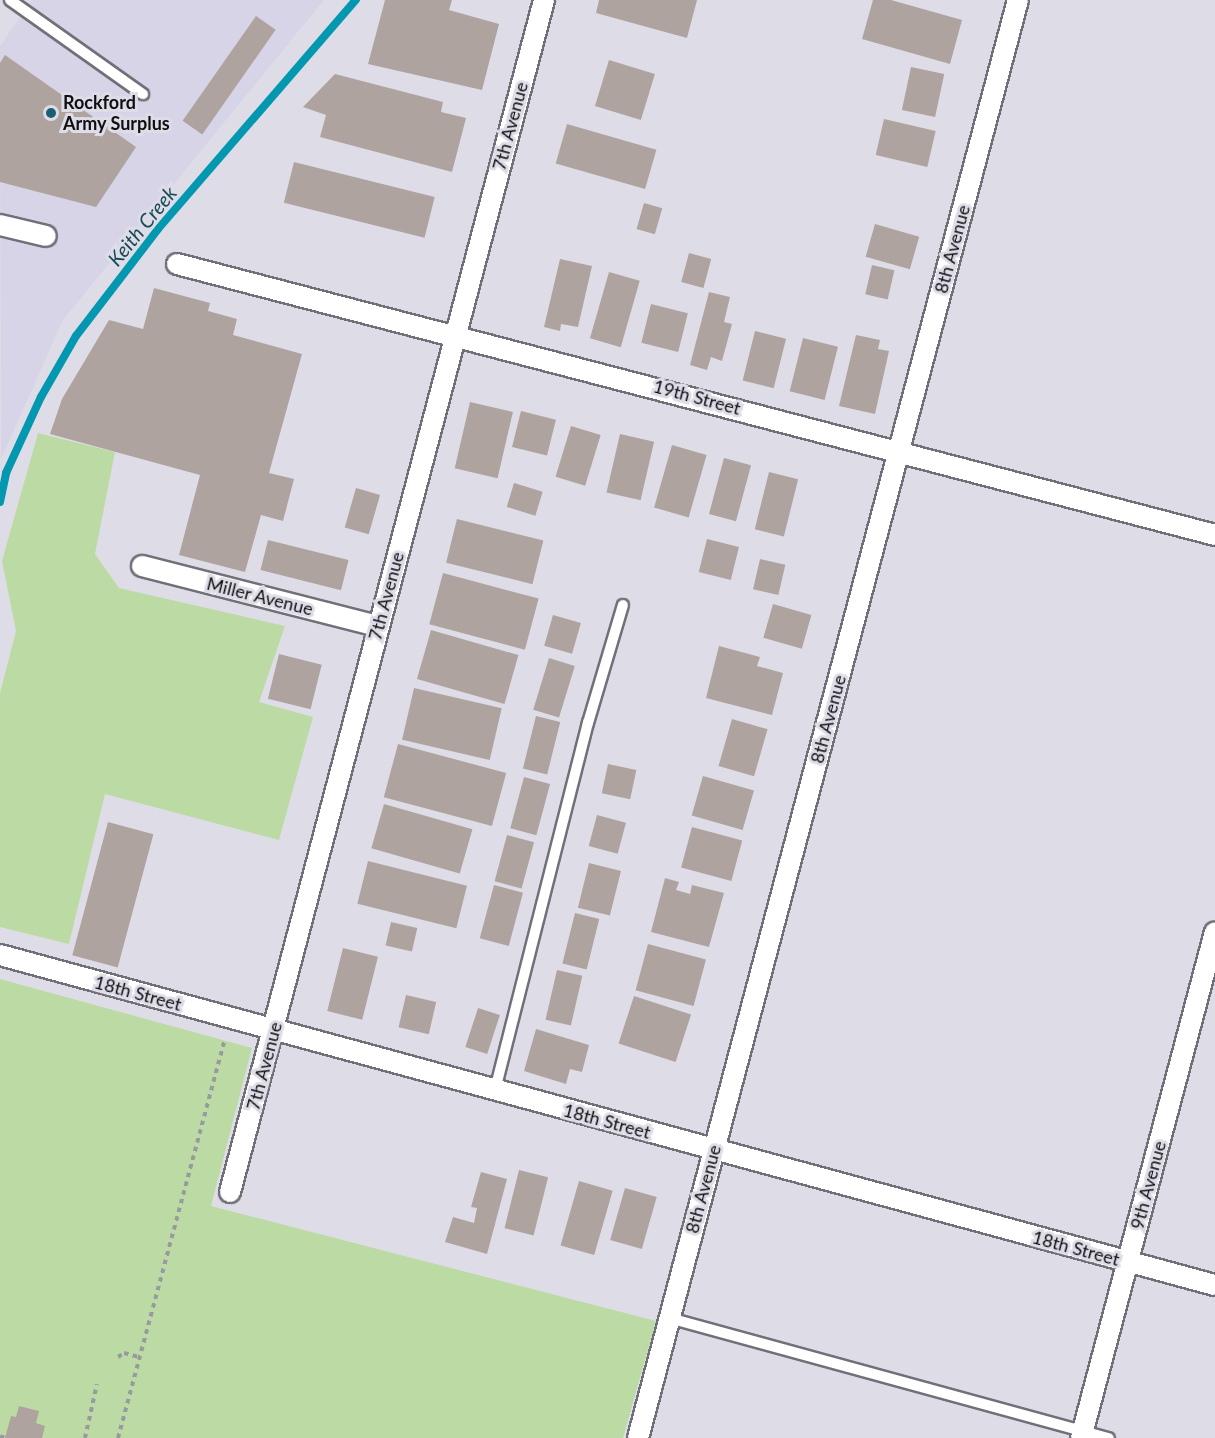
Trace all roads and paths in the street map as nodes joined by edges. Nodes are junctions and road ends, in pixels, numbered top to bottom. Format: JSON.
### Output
{"nodes":[{"id":1,"x":10,"y":0,"type":"edge"},
{"id":2,"x":543,"y":0,"type":"edge"},
{"id":3,"x":1018,"y":0,"type":"edge"},
{"id":4,"x":143,"y":94,"type":"dead end"},
{"id":5,"x":0,"y":225,"type":"edge"},
{"id":6,"x":46,"y":236,"type":"dead end"},
{"id":7,"x":177,"y":264,"type":"dead end"},
{"id":8,"x":455,"y":334,"type":"junction"},
{"id":9,"x":899,"y":450,"type":"junction"},
{"id":10,"x":1215,"y":535,"type":"edge"},
{"id":11,"x":142,"y":566,"type":"dead end"},
{"id":12,"x":623,"y":605,"type":"dead end"},
{"id":13,"x":378,"y":626,"type":"junction"},
{"id":14,"x":1215,"y":932,"type":"edge"},
{"id":15,"x":0,"y":955,"type":"edge"},
{"id":16,"x":274,"y":1030,"type":"junction"},
{"id":17,"x":223,"y":1048,"type":"dead end"},
{"id":18,"x":495,"y":1090,"type":"junction"},
{"id":19,"x":714,"y":1150,"type":"junction"},
{"id":20,"x":230,"y":1192,"type":"dead end"},
{"id":21,"x":1128,"y":1262,"type":"junction"},
{"id":22,"x":1215,"y":1285,"type":"edge"},
{"id":23,"x":669,"y":1318,"type":"junction"},
{"id":24,"x":118,"y":1357,"type":"dead end"},
{"id":25,"x":140,"y":1357,"type":"junction"},
{"id":26,"x":97,"y":1384,"type":"dead end"},
{"id":27,"x":1082,"y":1434,"type":"edge"},
{"id":28,"x":0,"y":1436,"type":"edge"},
{"id":29,"x":5,"y":1438,"type":"edge"},
{"id":30,"x":85,"y":1438,"type":"edge"},
{"id":31,"x":118,"y":1438,"type":"edge"},
{"id":32,"x":638,"y":1438,"type":"edge"},
{"id":33,"x":1109,"y":1438,"type":"edge"}],
"edges":[{"from":1,"to":4,"type":"lane"},
{"from":2,"to":8,"type":"street","name":"7th Avenue"},
{"from":3,"to":9,"type":"street","name":"8th Avenue"},
{"from":5,"to":6,"type":"street"},
{"from":7,"to":8,"type":"street","name":"19th Street"},
{"from":8,"to":9,"type":"street","name":"19th Street"},
{"from":8,"to":13,"type":"street","name":"7th Avenue"},
{"from":9,"to":10,"type":"street","name":"19th Street"},
{"from":9,"to":19,"type":"street","name":"8th Avenue"},
{"from":11,"to":13,"type":"street","name":"Miller Avenue"},
{"from":12,"to":18,"type":"lane"},
{"from":13,"to":16,"type":"street","name":"7th Avenue"},
{"from":14,"to":21,"type":"street","name":"9th Avenue"},
{"from":15,"to":16,"type":"street","name":"18th Street"},
{"from":16,"to":18,"type":"street","name":"18th Street"},
{"from":16,"to":20,"type":"street","name":"7th Avenue"},
{"from":17,"to":25,"type":"path"},
{"from":18,"to":19,"type":"street","name":"18th Street"},
{"from":19,"to":21,"type":"street","name":"18th Street"},
{"from":19,"to":23,"type":"street","name":"8th Avenue"},
{"from":21,"to":22,"type":"street","name":"18th Street"},
{"from":21,"to":27,"type":"street","name":"9th Avenue"},
{"from":23,"to":27,"type":"lane"},
{"from":23,"to":32,"type":"street","name":"8th Avenue"},
{"from":24,"to":25,"type":"path"},
{"from":25,"to":31,"type":"path"},
{"from":26,"to":30,"type":"path"},
{"from":27,"to":33,"type":"lane"},
{"from":28,"to":29,"type":"path"}]}
